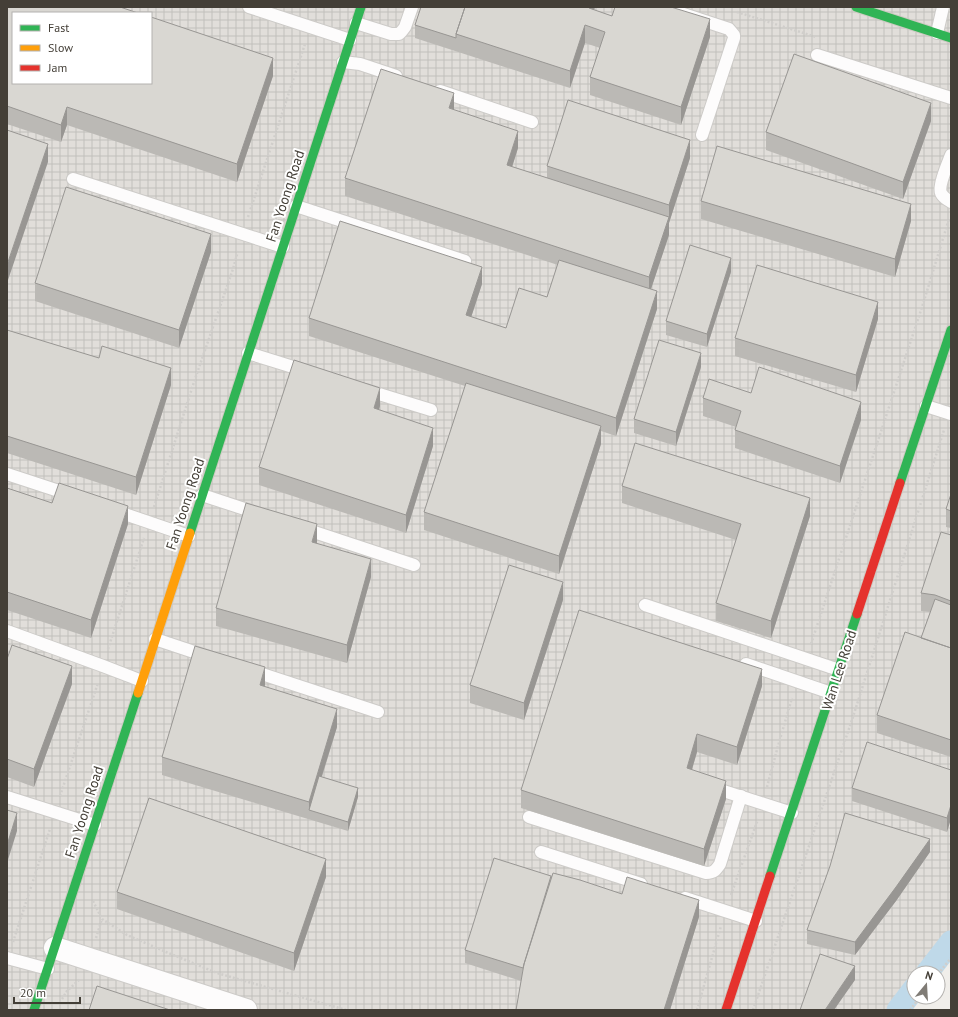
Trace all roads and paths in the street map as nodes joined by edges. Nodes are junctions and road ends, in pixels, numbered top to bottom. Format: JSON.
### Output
{"nodes":[{"id":1,"x":249,"y":7,"type":"edge"},
{"id":2,"x":361,"y":7,"type":"edge"},
{"id":3,"x":412,"y":7,"type":"edge"},
{"id":4,"x":662,"y":7,"type":"edge"},
{"id":5,"x":856,"y":7,"type":"edge"},
{"id":6,"x":943,"y":7,"type":"edge"},
{"id":7,"x":356,"y":23,"type":"junction"},
{"id":8,"x":310,"y":27,"type":"junction"},
{"id":9,"x":938,"y":33,"type":"junction"},
{"id":10,"x":951,"y":38,"type":"edge"},
{"id":11,"x":350,"y":40,"type":"junction"},
{"id":12,"x":817,"y":55,"type":"dead end"},
{"id":13,"x":343,"y":62,"type":"junction"},
{"id":14,"x":405,"y":79,"type":"edge"},
{"id":15,"x":428,"y":87,"type":"edge"},
{"id":16,"x":951,"y":98,"type":"edge"},
{"id":17,"x":532,"y":122,"type":"dead end"},
{"id":18,"x":702,"y":135,"type":"dead end"},
{"id":19,"x":951,"y":155,"type":"edge"},
{"id":20,"x":73,"y":179,"type":"dead end"},
{"id":21,"x":951,"y":202,"type":"edge"},
{"id":22,"x":296,"y":206,"type":"junction"},
{"id":23,"x":951,"y":212,"type":"edge"},
{"id":24,"x":242,"y":234,"type":"junction"},
{"id":25,"x":283,"y":247,"type":"junction"},
{"id":26,"x":465,"y":261,"type":"edge"},
{"id":27,"x":951,"y":330,"type":"edge"},
{"id":28,"x":248,"y":354,"type":"junction"},
{"id":29,"x":313,"y":373,"type":"edge"},
{"id":30,"x":358,"y":387,"type":"edge"},
{"id":31,"x":926,"y":406,"type":"junction"},
{"id":32,"x":431,"y":410,"type":"dead end"},
{"id":33,"x":950,"y":414,"type":"edge"},
{"id":34,"x":7,"y":474,"type":"edge"},
{"id":35,"x":202,"y":495,"type":"junction"},
{"id":36,"x":82,"y":499,"type":"edge"},
{"id":37,"x":104,"y":507,"type":"edge"},
{"id":38,"x":267,"y":517,"type":"edge"},
{"id":39,"x":149,"y":522,"type":"junction"},
{"id":40,"x":289,"y":524,"type":"edge"},
{"id":41,"x":189,"y":536,"type":"junction"},
{"id":42,"x":414,"y":565,"type":"dead end"},
{"id":43,"x":645,"y":605,"type":"dead end"},
{"id":44,"x":7,"y":631,"type":"edge"},
{"id":45,"x":155,"y":639,"type":"junction"},
{"id":46,"x":806,"y":659,"type":"junction"},
{"id":47,"x":224,"y":661,"type":"edge"},
{"id":48,"x":737,"y":662,"type":"edge"},
{"id":49,"x":103,"y":666,"type":"junction"},
{"id":50,"x":238,"y":666,"type":"edge"},
{"id":51,"x":839,"y":670,"type":"junction"},
{"id":52,"x":142,"y":681,"type":"junction"},
{"id":53,"x":797,"y":681,"type":"junction"},
{"id":54,"x":832,"y":693,"type":"junction"},
{"id":55,"x":378,"y":712,"type":"dead end"},
{"id":56,"x":698,"y":782,"type":"edge"},
{"id":57,"x":741,"y":796,"type":"junction"},
{"id":58,"x":7,"y":797,"type":"edge"},
{"id":59,"x":763,"y":804,"type":"junction"},
{"id":60,"x":55,"y":813,"type":"junction"},
{"id":61,"x":792,"y":813,"type":"junction"},
{"id":62,"x":529,"y":817,"type":"dead end"},
{"id":63,"x":95,"y":825,"type":"junction"},
{"id":64,"x":541,"y":852,"type":"dead end"},
{"id":65,"x":652,"y":887,"type":"edge"},
{"id":66,"x":674,"y":894,"type":"edge"},
{"id":67,"x":725,"y":911,"type":"junction"},
{"id":68,"x":102,"y":919,"type":"dead end"},
{"id":69,"x":756,"y":921,"type":"junction"},
{"id":70,"x":55,"y":948,"type":"junction"},
{"id":71,"x":7,"y":958,"type":"edge"},
{"id":72,"x":48,"y":969,"type":"junction"},
{"id":73,"x":34,"y":1010,"type":"edge"},
{"id":74,"x":246,"y":1010,"type":"edge"},
{"id":75,"x":346,"y":1010,"type":"edge"},
{"id":76,"x":697,"y":1010,"type":"edge"},
{"id":77,"x":726,"y":1010,"type":"edge"},
{"id":78,"x":753,"y":1010,"type":"edge"}],
"edges":[{"from":1,"to":8,"type":"lane"},
{"from":2,"to":7,"type":"street","name":"Fan Yoong Road"},
{"from":3,"to":7,"type":"lane"},
{"from":4,"to":18,"type":"lane"},
{"from":5,"to":9,"type":"street"},
{"from":6,"to":9,"type":"lane"},
{"from":7,"to":11,"type":"street","name":"Fan Yoong Road"},
{"from":8,"to":11,"type":"lane"},
{"from":8,"to":24,"type":"path"},
{"from":9,"to":10,"type":"street"},
{"from":11,"to":13,"type":"street","name":"Fan Yoong Road"},
{"from":12,"to":16,"type":"lane"},
{"from":13,"to":14,"type":"lane"},
{"from":13,"to":22,"type":"street","name":"Fan Yoong Road"},
{"from":15,"to":17,"type":"lane"},
{"from":19,"to":21,"type":"lane"},
{"from":20,"to":24,"type":"lane"},
{"from":22,"to":25,"type":"street","name":"Fan Yoong Road"},
{"from":22,"to":26,"type":"lane"},
{"from":23,"to":46,"type":"path"},
{"from":24,"to":25,"type":"lane"},
{"from":24,"to":39,"type":"path"},
{"from":25,"to":28,"type":"street","name":"Fan Yoong Road"},
{"from":27,"to":31,"type":"street","name":"Wan Lee Road"},
{"from":28,"to":29,"type":"lane"},
{"from":28,"to":35,"type":"street","name":"Fan Yoong Road"},
{"from":30,"to":32,"type":"lane"},
{"from":31,"to":33,"type":"lane"},
{"from":31,"to":51,"type":"street","name":"Wan Lee Road"},
{"from":33,"to":78,"type":"path"},
{"from":34,"to":36,"type":"lane"},
{"from":35,"to":38,"type":"lane"},
{"from":35,"to":41,"type":"street","name":"Fan Yoong Road"},
{"from":37,"to":39,"type":"lane"},
{"from":39,"to":41,"type":"lane"},
{"from":39,"to":49,"type":"path"},
{"from":40,"to":42,"type":"lane"},
{"from":41,"to":45,"type":"street","name":"Fan Yoong Road"},
{"from":43,"to":46,"type":"lane"},
{"from":44,"to":49,"type":"lane"},
{"from":45,"to":47,"type":"lane"},
{"from":45,"to":52,"type":"street","name":"Fan Yoong Road"},
{"from":46,"to":51,"type":"lane"},
{"from":48,"to":53,"type":"lane"},
{"from":49,"to":52,"type":"lane"},
{"from":49,"to":60,"type":"path"},
{"from":50,"to":55,"type":"lane"},
{"from":51,"to":54,"type":"street","name":"Wan Lee Road"},
{"from":52,"to":63,"type":"street","name":"Fan Yoong Road"},
{"from":53,"to":54,"type":"lane"},
{"from":53,"to":59,"type":"path"},
{"from":54,"to":61,"type":"street","name":"Wan Lee Road"},
{"from":56,"to":57,"type":"lane"},
{"from":57,"to":59,"type":"lane"},
{"from":57,"to":62,"type":"lane"},
{"from":58,"to":60,"type":"lane"},
{"from":59,"to":61,"type":"lane"},
{"from":59,"to":67,"type":"path"},
{"from":60,"to":63,"type":"lane"},
{"from":60,"to":71,"type":"path"},
{"from":61,"to":69,"type":"street","name":"Wan Lee Road"},
{"from":63,"to":70,"type":"street","name":"Fan Yoong Road"},
{"from":64,"to":65,"type":"lane"},
{"from":66,"to":67,"type":"lane"},
{"from":67,"to":69,"type":"lane"},
{"from":67,"to":76,"type":"path"},
{"from":68,"to":75,"type":"path"},
{"from":69,"to":77,"type":"street","name":"Wan Lee Road"},
{"from":70,"to":72,"type":"street","name":"Fan Yoong Road"},
{"from":70,"to":74,"type":"street"},
{"from":71,"to":72,"type":"lane"},
{"from":72,"to":73,"type":"street","name":"Fan Yoong Road"}]}
